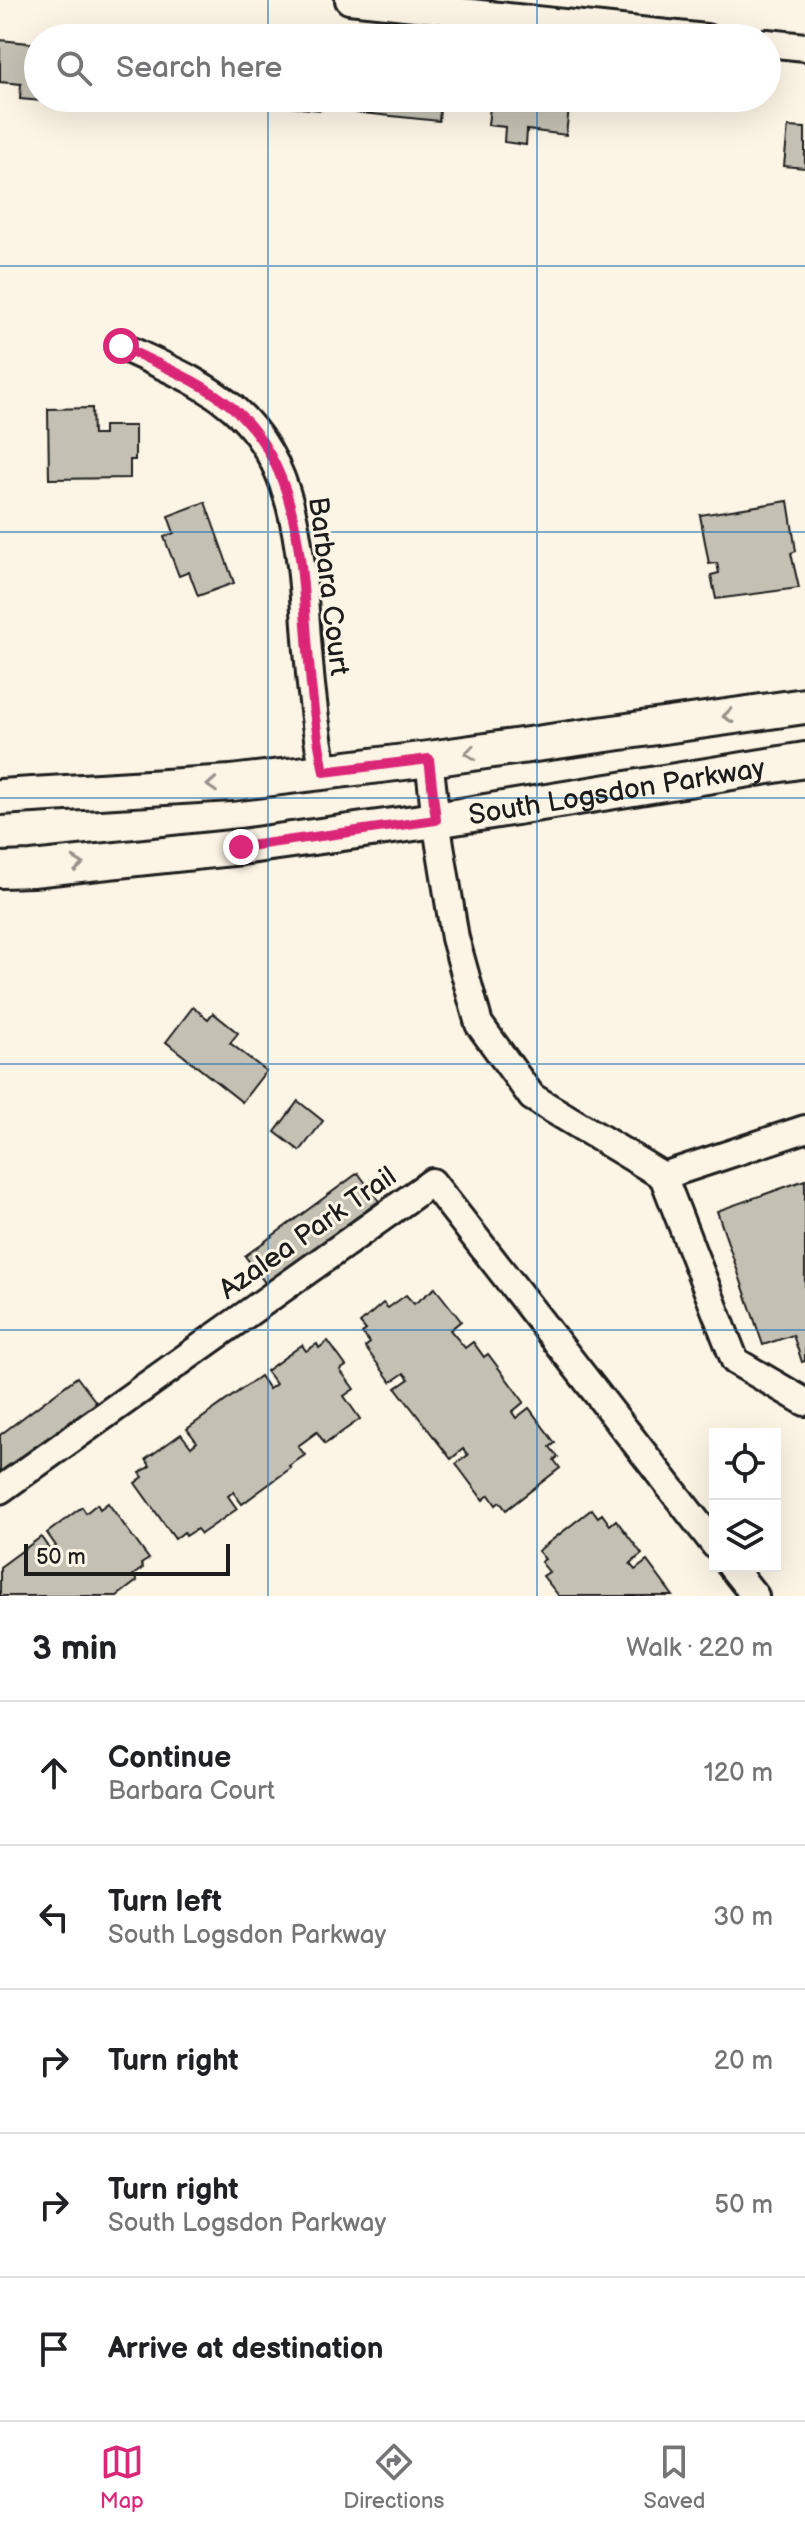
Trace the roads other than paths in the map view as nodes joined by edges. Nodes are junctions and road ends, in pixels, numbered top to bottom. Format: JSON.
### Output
{"nodes":[{"id":1,"x":349,"y":0,"type":"edge"},
{"id":2,"x":557,"y":24,"type":"edge"},
{"id":3,"x":781,"y":44,"type":"edge"},
{"id":4,"x":805,"y":47,"type":"edge"},
{"id":5,"x":121,"y":346,"type":"dead end"},
{"id":6,"x":805,"y":706,"type":"edge"},
{"id":7,"x":429,"y":759,"type":"junction"},
{"id":8,"x":805,"y":760,"type":"edge"},
{"id":9,"x":324,"y":772,"type":"junction"},
{"id":10,"x":0,"y":797,"type":"edge"},
{"id":11,"x":436,"y":820,"type":"junction"},
{"id":12,"x":0,"y":870,"type":"edge"},
{"id":13,"x":805,"y":1129,"type":"edge"},
{"id":14,"x":663,"y":1176,"type":"junction"},
{"id":15,"x":805,"y":1402,"type":"edge"},
{"id":16,"x":0,"y":1490,"type":"edge"},
{"id":17,"x":709,"y":1537,"type":"edge"},
{"id":18,"x":736,"y":1572,"type":"edge"},
{"id":19,"x":755,"y":1596,"type":"edge"}],
"edges":[{"from":1,"to":2,"type":"street"},
{"from":3,"to":4,"type":"street"},
{"from":5,"to":9,"type":"street","name":"Barbara Court"},
{"from":6,"to":7,"type":"main road","name":"South Logsdon Parkway","one_way":true},
{"from":7,"to":9,"type":"main road","name":"South Logsdon Parkway"},
{"from":7,"to":11,"type":"street"},
{"from":8,"to":11,"type":"main road","name":"South Logsdon Parkway"},
{"from":9,"to":10,"type":"main road","name":"South Logsdon Parkway","one_way":true},
{"from":12,"to":11,"type":"main road","name":"South Logsdon Parkway","one_way":true},
{"from":11,"to":14,"type":"street"},
{"from":13,"to":14,"type":"street"},
{"from":14,"to":15,"type":"street"},
{"from":16,"to":17,"type":"street","name":"Azalea Park Trail"},
{"from":18,"to":19,"type":"street"}]}
